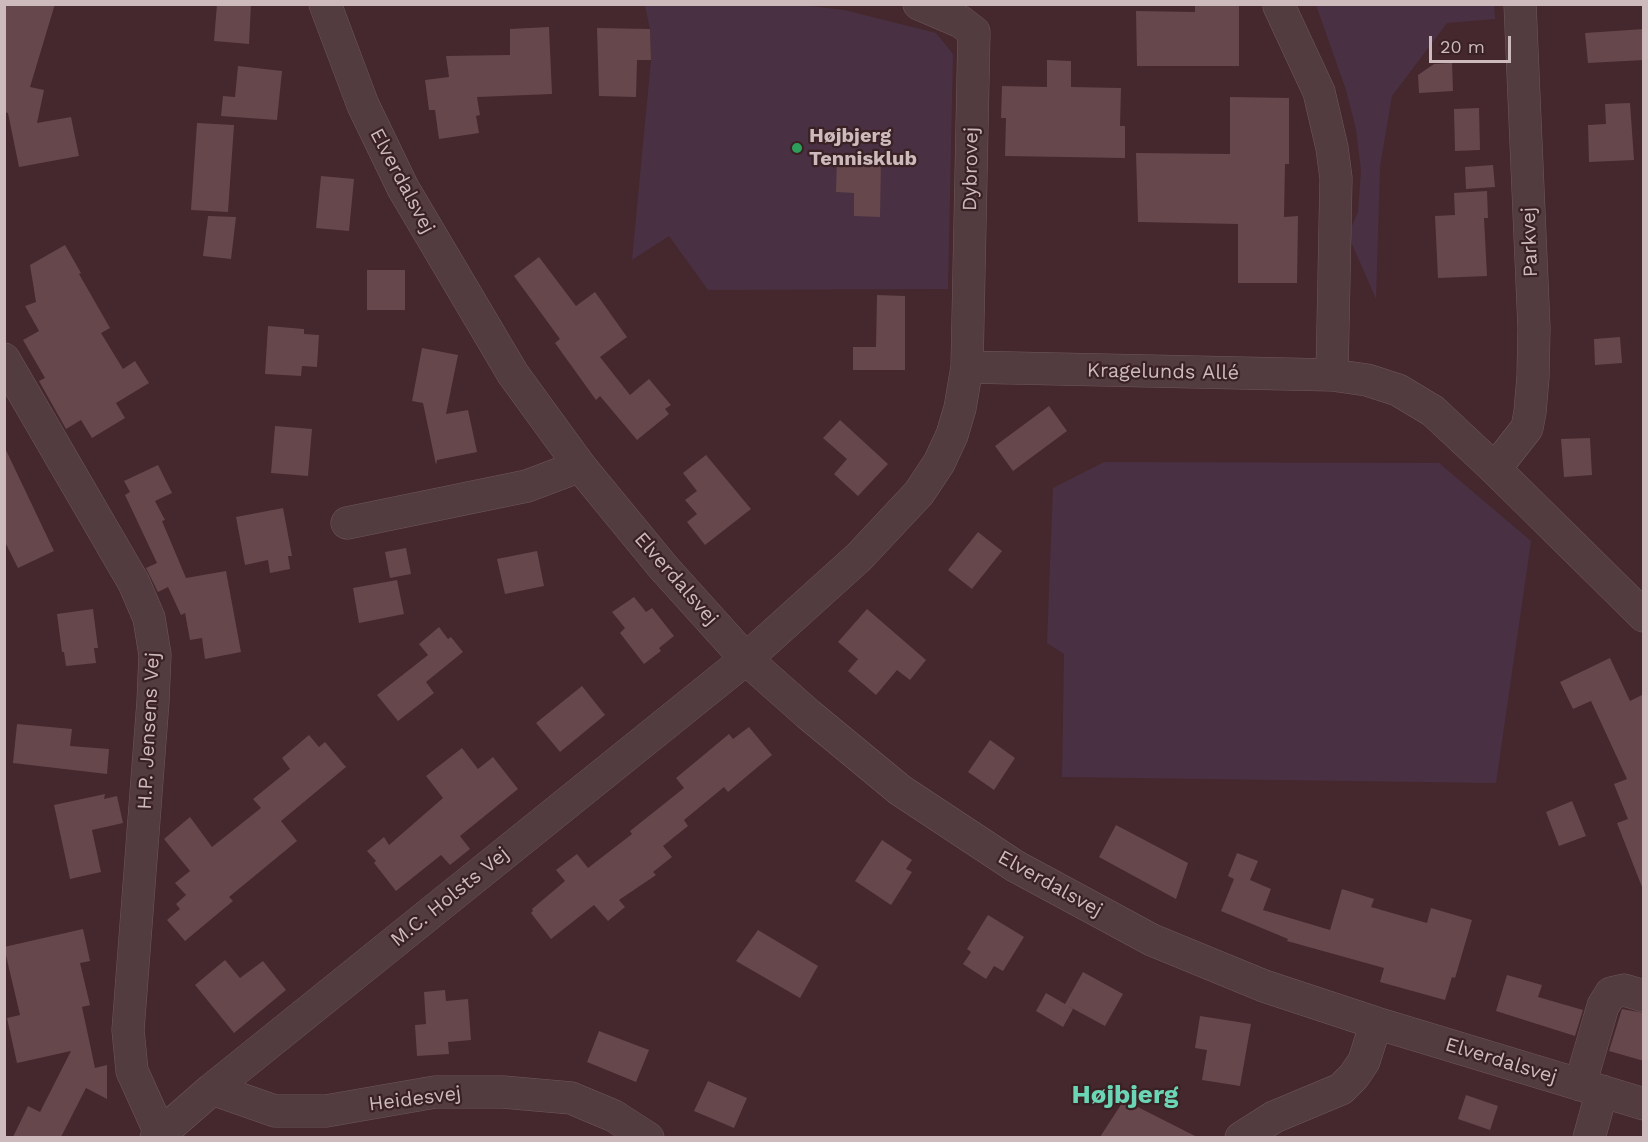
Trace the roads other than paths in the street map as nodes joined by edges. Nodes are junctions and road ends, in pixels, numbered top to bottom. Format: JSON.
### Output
{"nodes":[{"id":1,"x":325,"y":4,"type":"edge"},
{"id":2,"x":920,"y":4,"type":"edge"},
{"id":3,"x":1520,"y":4,"type":"edge"},
{"id":4,"x":1279,"y":6,"type":"edge"},
{"id":5,"x":4,"y":359,"type":"edge"},
{"id":6,"x":967,"y":367,"type":"junction"},
{"id":7,"x":1332,"y":375,"type":"junction"},
{"id":8,"x":580,"y":466,"type":"junction"},
{"id":9,"x":1495,"y":469,"type":"junction"},
{"id":10,"x":347,"y":523,"type":"dead end"},
{"id":11,"x":1644,"y":616,"type":"edge"},
{"id":12,"x":746,"y":659,"type":"junction"},
{"id":13,"x":1644,"y":996,"type":"edge"},
{"id":14,"x":1376,"y":1023,"type":"junction"},
{"id":15,"x":1591,"y":1088,"type":"junction"},
{"id":16,"x":212,"y":1089,"type":"junction"},
{"id":17,"x":1644,"y":1104,"type":"edge"},
{"id":18,"x":1280,"y":1127,"type":"edge"},
{"id":19,"x":158,"y":1135,"type":"edge"},
{"id":20,"x":648,"y":1137,"type":"edge"},
{"id":21,"x":1241,"y":1137,"type":"edge"},
{"id":22,"x":1589,"y":1137,"type":"edge"}],
"edges":[{"from":1,"to":8,"type":"street","name":"Elverdalsvej"},
{"from":2,"to":6,"type":"street","name":"Dybrovej"},
{"from":3,"to":9,"type":"street","name":"Parkvej"},
{"from":4,"to":7,"type":"street"},
{"from":5,"to":19,"type":"street","name":"H.P. Jensens Vej"},
{"from":6,"to":7,"type":"street","name":"Kragelunds Allé"},
{"from":6,"to":12,"type":"street"},
{"from":7,"to":9,"type":"street","name":"Kragelunds Allé"},
{"from":8,"to":10,"type":"street"},
{"from":8,"to":12,"type":"street","name":"Elverdalsvej"},
{"from":9,"to":11,"type":"street","name":"Kragelunds Allé"},
{"from":12,"to":14,"type":"street","name":"Elverdalsvej"},
{"from":12,"to":16,"type":"street","name":"M.C. Holsts Vej"},
{"from":13,"to":15,"type":"street"},
{"from":14,"to":15,"type":"street","name":"Elverdalsvej"},
{"from":14,"to":18,"type":"street"},
{"from":15,"to":17,"type":"street","name":"Elverdalsvej"},
{"from":15,"to":22,"type":"street"},
{"from":16,"to":19,"type":"street","name":"M.C. Holsts Vej"},
{"from":16,"to":20,"type":"street","name":"Heidesvej"},
{"from":18,"to":21,"type":"street"}]}
